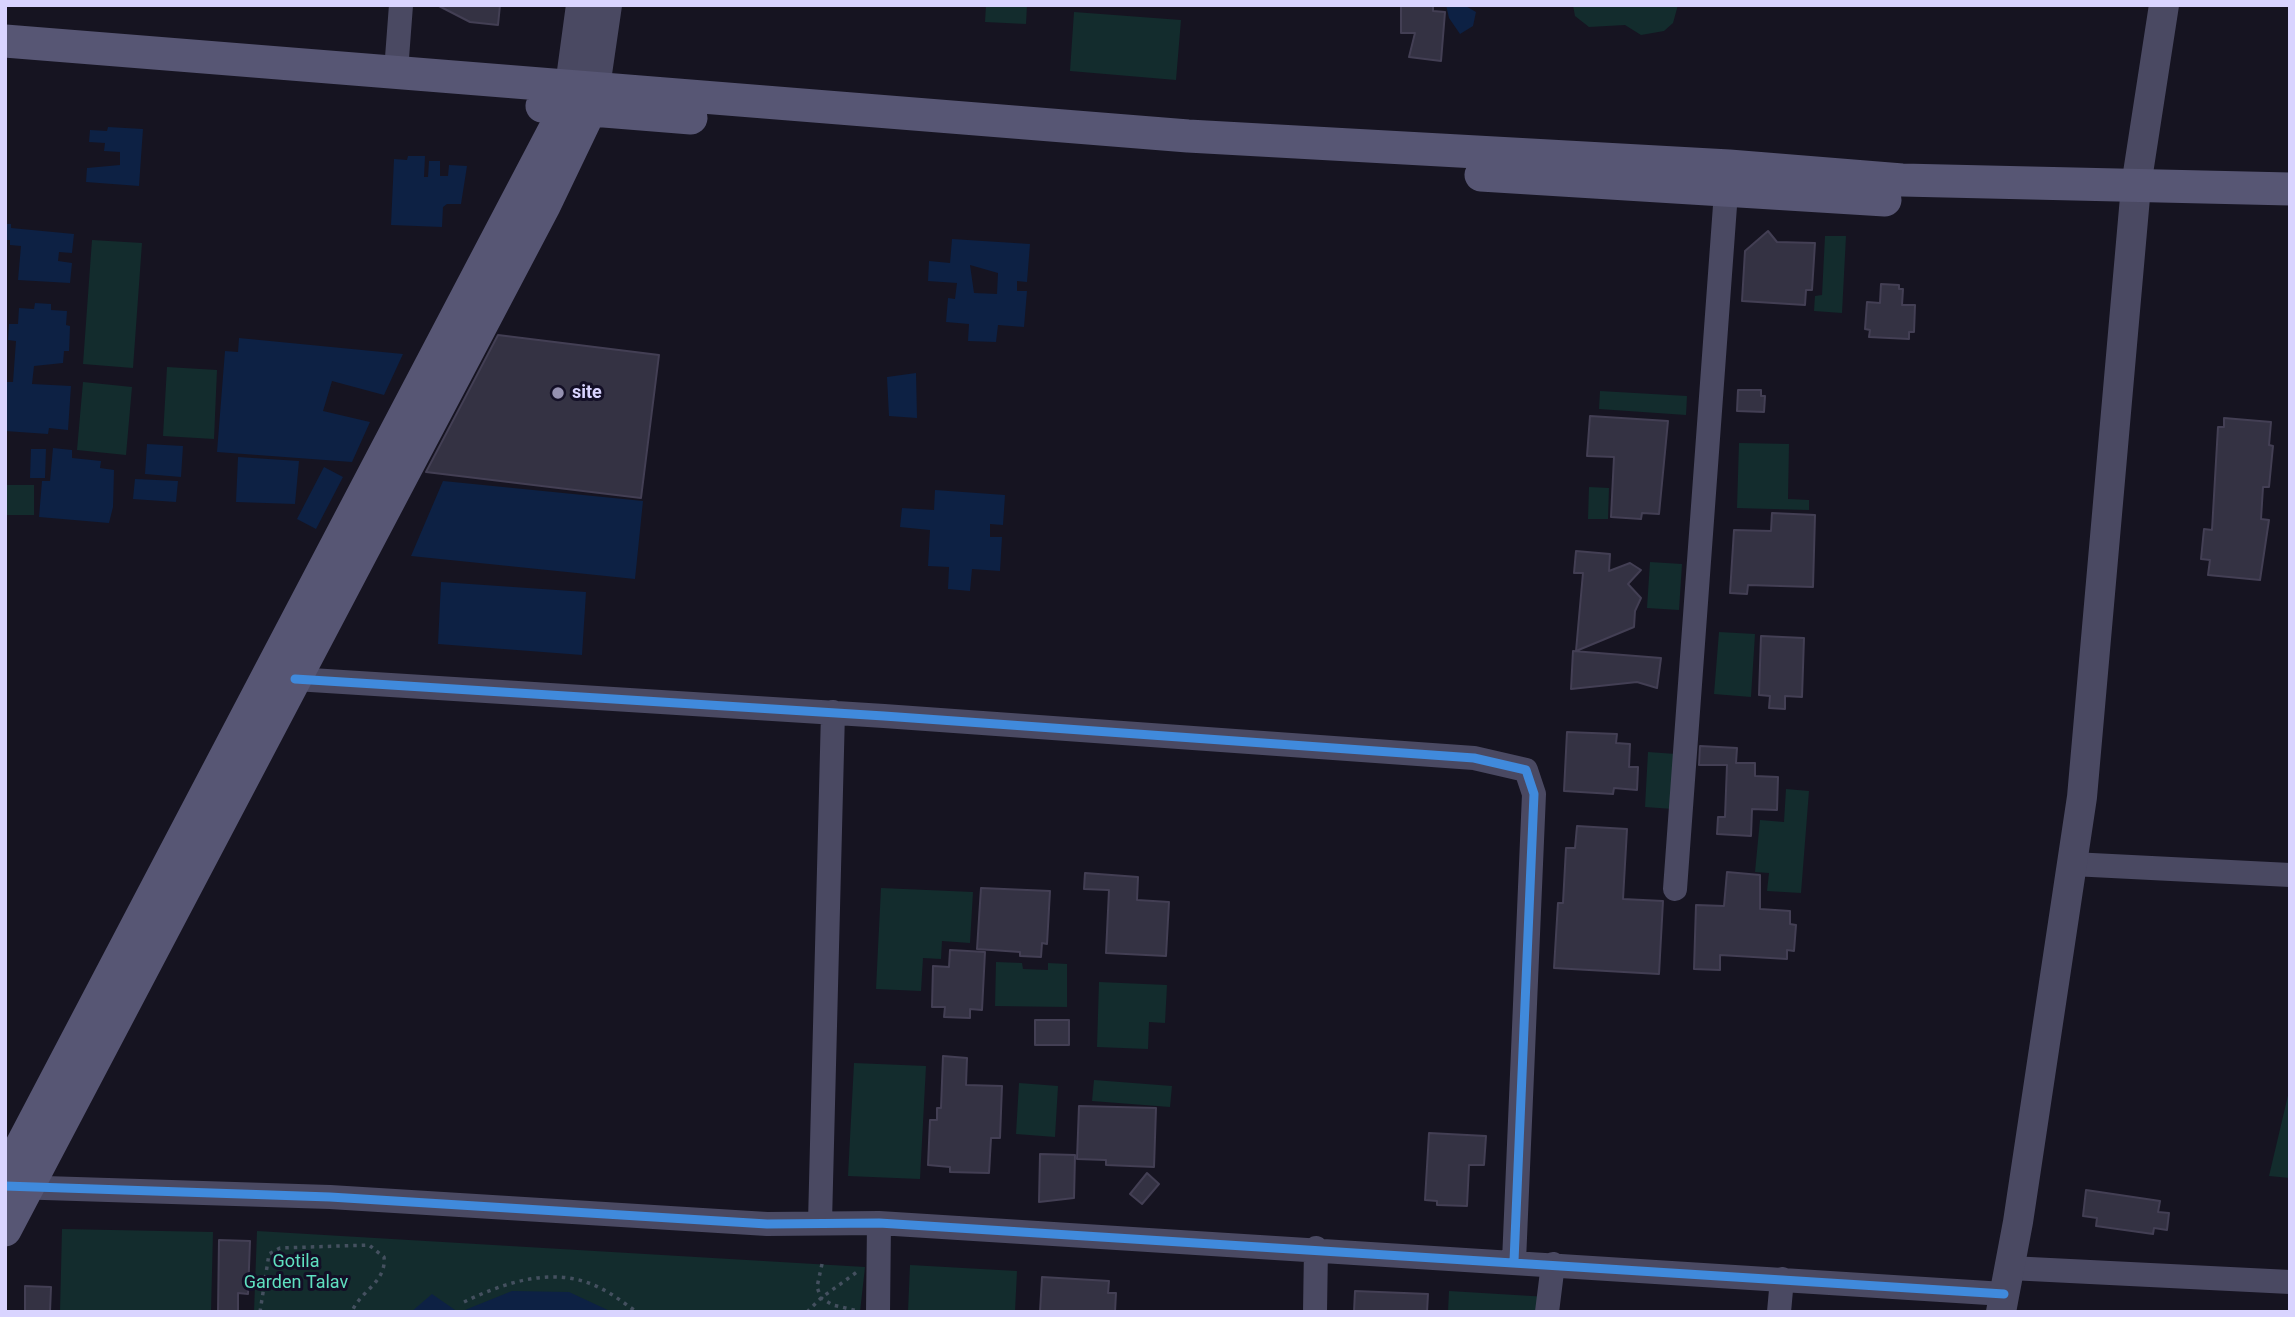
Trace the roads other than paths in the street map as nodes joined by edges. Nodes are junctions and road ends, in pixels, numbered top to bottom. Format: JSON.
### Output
{"nodes":[{"id":1,"x":401,"y":5,"type":"edge"},
{"id":2,"x":581,"y":5,"type":"edge"},
{"id":3,"x":607,"y":5,"type":"edge"},
{"id":4,"x":2164,"y":5,"type":"edge"},
{"id":5,"x":5,"y":41,"type":"edge"},
{"id":6,"x":5,"y":63,"type":"edge"},
{"id":7,"x":396,"y":71,"type":"junction"},
{"id":8,"x":580,"y":98,"type":"junction"},
{"id":9,"x":2290,"y":190,"type":"edge"},
{"id":10,"x":1726,"y":192,"type":"junction"},
{"id":11,"x":2135,"y":197,"type":"junction"},
{"id":12,"x":2290,"y":208,"type":"edge"},
{"id":13,"x":295,"y":679,"type":"junction"},
{"id":14,"x":833,"y":712,"type":"junction"},
{"id":15,"x":2072,"y":864,"type":"junction"},
{"id":16,"x":2290,"y":875,"type":"edge"},
{"id":17,"x":1675,"y":889,"type":"dead end"},
{"id":18,"x":13,"y":1184,"type":"edge"},
{"id":19,"x":820,"y":1222,"type":"junction"},
{"id":20,"x":878,"y":1223,"type":"junction"},
{"id":21,"x":5,"y":1230,"type":"edge"},
{"id":22,"x":1316,"y":1248,"type":"junction"},
{"id":23,"x":1514,"y":1261,"type":"junction"},
{"id":24,"x":1553,"y":1264,"type":"junction"},
{"id":25,"x":1783,"y":1279,"type":"junction"},
{"id":26,"x":2290,"y":1282,"type":"edge"},
{"id":27,"x":2005,"y":1291,"type":"edge"},
{"id":28,"x":878,"y":1312,"type":"edge"},
{"id":29,"x":1315,"y":1312,"type":"edge"},
{"id":30,"x":1547,"y":1312,"type":"edge"},
{"id":31,"x":1779,"y":1312,"type":"edge"}],
"edges":[{"from":1,"to":7,"type":"street"},
{"from":2,"to":8,"type":"street"},
{"from":3,"to":8,"type":"street"},
{"from":4,"to":11,"type":"street"},
{"from":5,"to":7,"type":"main road"},
{"from":6,"to":8,"type":"main road"},
{"from":7,"to":8,"type":"main road"},
{"from":8,"to":10,"type":"main road"},
{"from":8,"to":11,"type":"main road"},
{"from":8,"to":13,"type":"main road"},
{"from":8,"to":18,"type":"main road"},
{"from":9,"to":11,"type":"main road"},
{"from":10,"to":11,"type":"main road"},
{"from":10,"to":17,"type":"street"},
{"from":11,"to":12,"type":"main road"},
{"from":11,"to":15,"type":"street"},
{"from":13,"to":14,"type":"street"},
{"from":13,"to":18,"type":"main road"},
{"from":14,"to":19,"type":"street"},
{"from":14,"to":23,"type":"street"},
{"from":15,"to":16,"type":"street"},
{"from":15,"to":27,"type":"street"},
{"from":18,"to":19,"type":"street"},
{"from":18,"to":21,"type":"main road"},
{"from":19,"to":20,"type":"street"},
{"from":20,"to":22,"type":"street"},
{"from":20,"to":28,"type":"street"},
{"from":22,"to":23,"type":"street"},
{"from":22,"to":29,"type":"street"},
{"from":23,"to":24,"type":"street"},
{"from":24,"to":25,"type":"street"},
{"from":24,"to":30,"type":"street"},
{"from":25,"to":27,"type":"street"},
{"from":25,"to":31,"type":"street"},
{"from":26,"to":27,"type":"street"}]}
